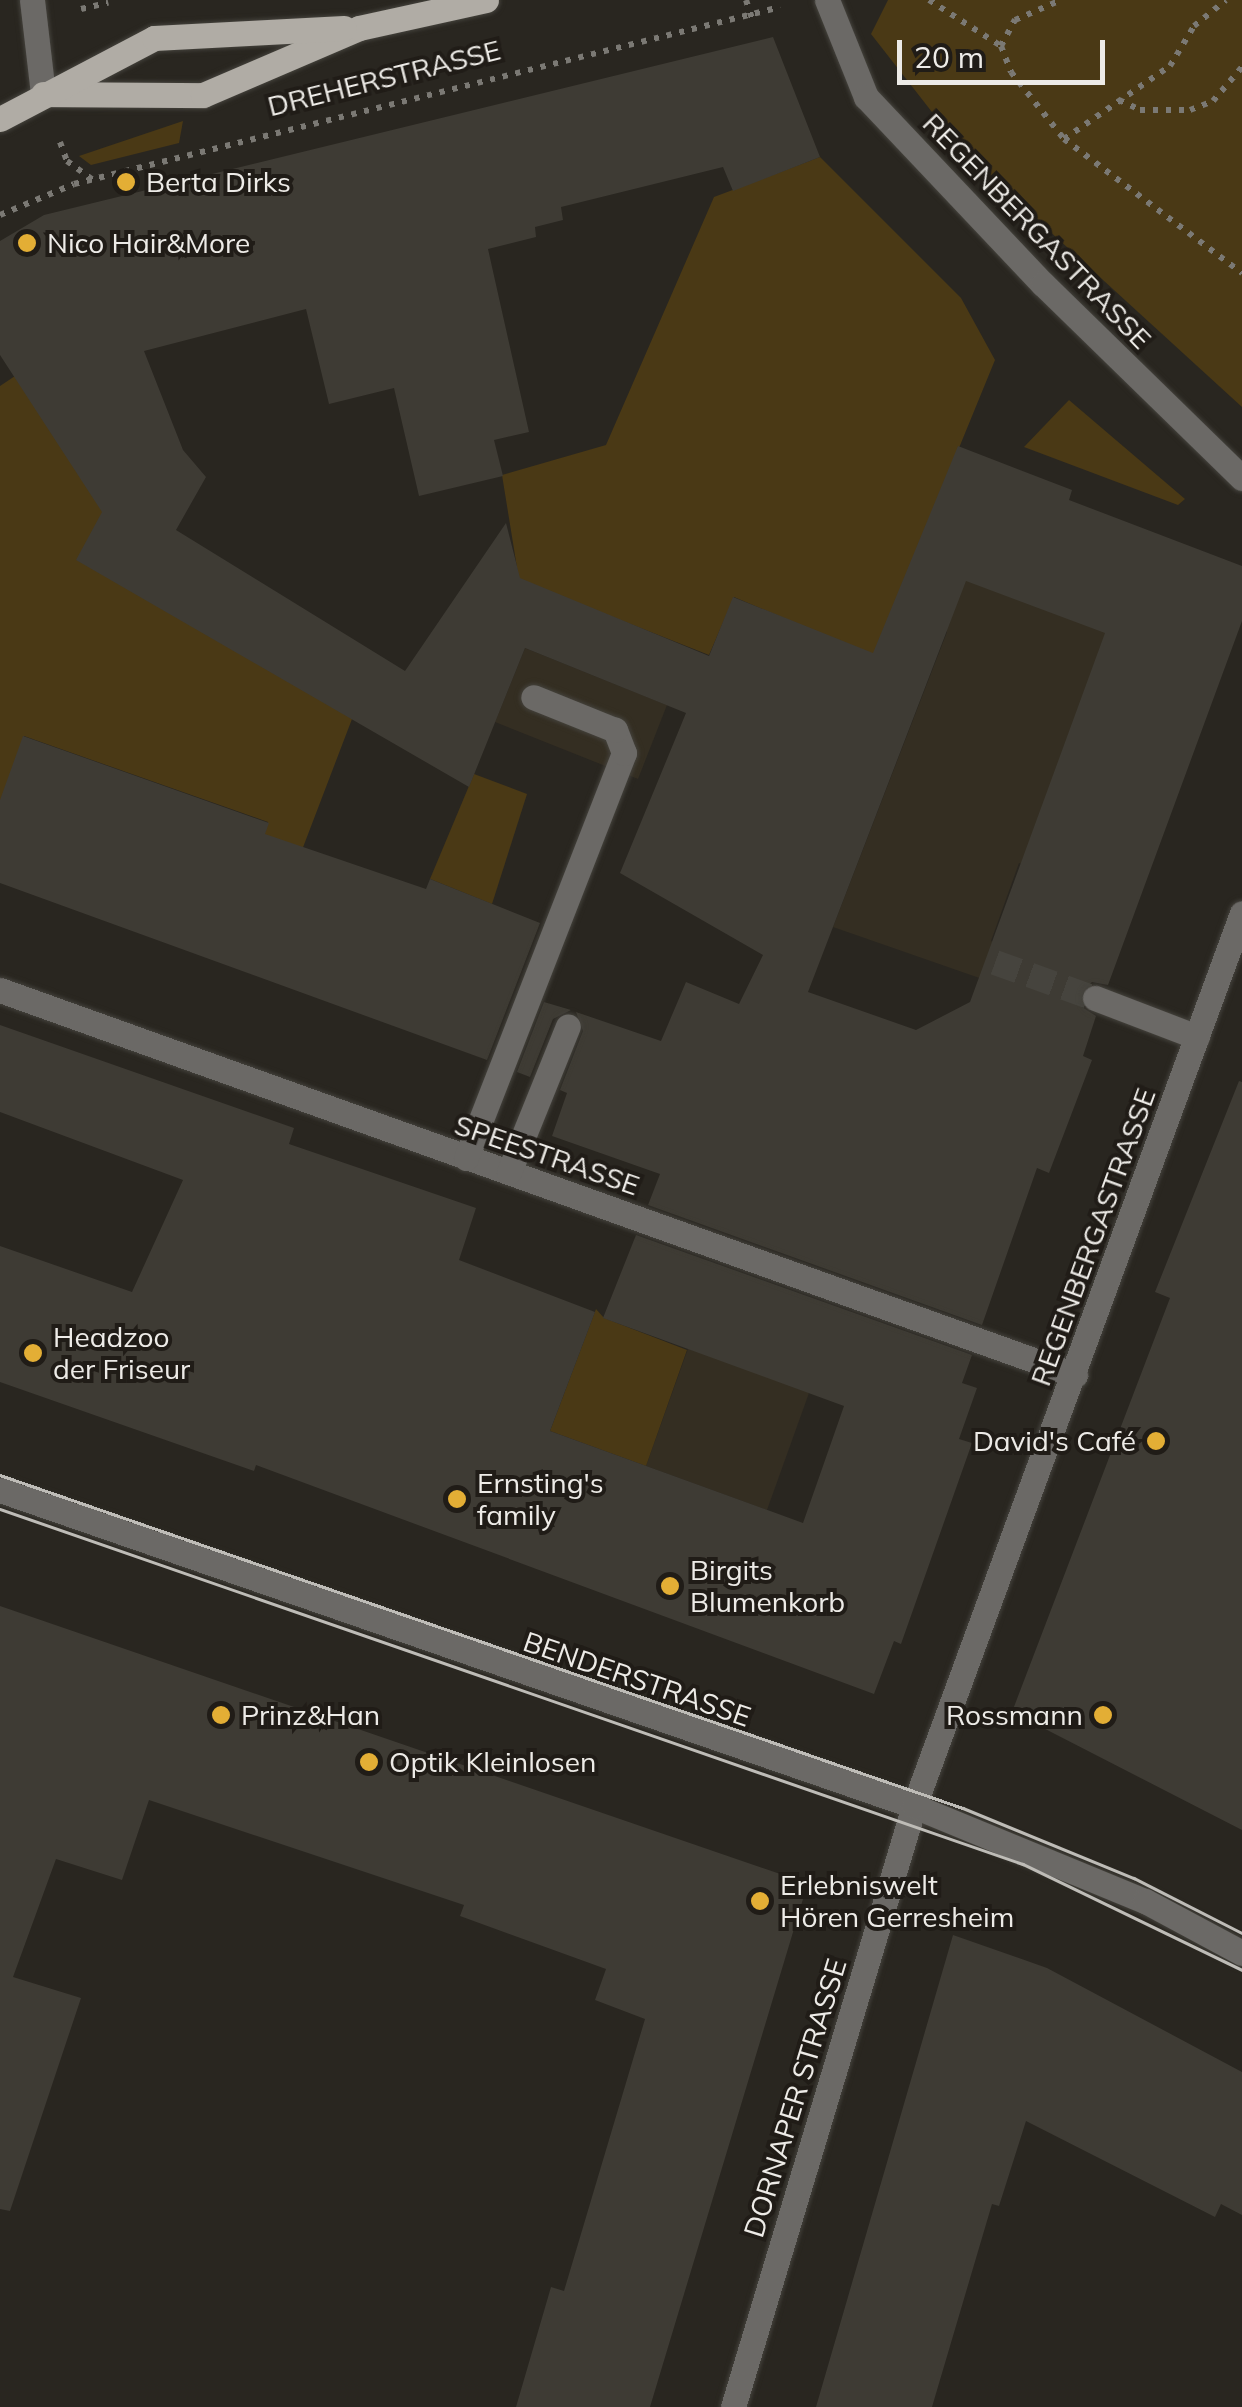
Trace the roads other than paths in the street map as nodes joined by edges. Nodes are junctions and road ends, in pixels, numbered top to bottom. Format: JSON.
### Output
{"nodes":[{"id":1,"x":32,"y":0,"type":"edge"},
{"id":2,"x":486,"y":0,"type":"edge"},
{"id":3,"x":827,"y":0,"type":"edge"},
{"id":4,"x":360,"y":28,"type":"junction"},
{"id":5,"x":43,"y":94,"type":"junction"},
{"id":6,"x":0,"y":119,"type":"edge"},
{"id":7,"x":1242,"y":478,"type":"edge"},
{"id":8,"x":533,"y":697,"type":"dead end"},
{"id":9,"x":1242,"y":913,"type":"edge"},
{"id":10,"x":0,"y":990,"type":"edge"},
{"id":11,"x":1095,"y":998,"type":"tunnel mouth"},
{"id":12,"x":568,"y":1026,"type":"dead end"},
{"id":13,"x":1197,"y":1037,"type":"junction"},
{"id":14,"x":466,"y":1158,"type":"junction"},
{"id":15,"x":508,"y":1172,"type":"junction"},
{"id":16,"x":1075,"y":1375,"type":"junction"},
{"id":17,"x":0,"y":1490,"type":"edge"},
{"id":18,"x":914,"y":1806,"type":"junction"},
{"id":19,"x":1242,"y":1952,"type":"edge"},
{"id":20,"x":733,"y":2407,"type":"edge"}],
"edges":[{"from":1,"to":5,"type":"street"},
{"from":2,"to":4,"type":"main road","name":"DREHERSTRASSE"},
{"from":3,"to":7,"type":"street","name":"REGENBERGASTRASSE"},
{"from":4,"to":5,"type":"main road","name":"DREHERSTRASSE"},
{"from":4,"to":5,"type":"main road","name":"DREHERSTRASSE"},
{"from":5,"to":6,"type":"main road","name":"DREHERSTRASSE"},
{"from":8,"to":14,"type":"street"},
{"from":9,"to":13,"type":"street","name":"REGENBERGASTRASSE"},
{"from":10,"to":14,"type":"street","name":"SPEESTRASSE"},
{"from":11,"to":13,"type":"street"},
{"from":12,"to":15,"type":"street"},
{"from":13,"to":16,"type":"street","name":"REGENBERGASTRASSE"},
{"from":14,"to":15,"type":"street","name":"SPEESTRASSE"},
{"from":15,"to":16,"type":"street","name":"SPEESTRASSE"},
{"from":16,"to":18,"type":"street","name":"REGENBERGASTRASSE"},
{"from":17,"to":18,"type":"street","name":"BENDERSTRASSE"},
{"from":18,"to":19,"type":"street","name":"BENDERSTRASSE"},
{"from":18,"to":20,"type":"street","name":"DORNAPER STRASSE"}]}
